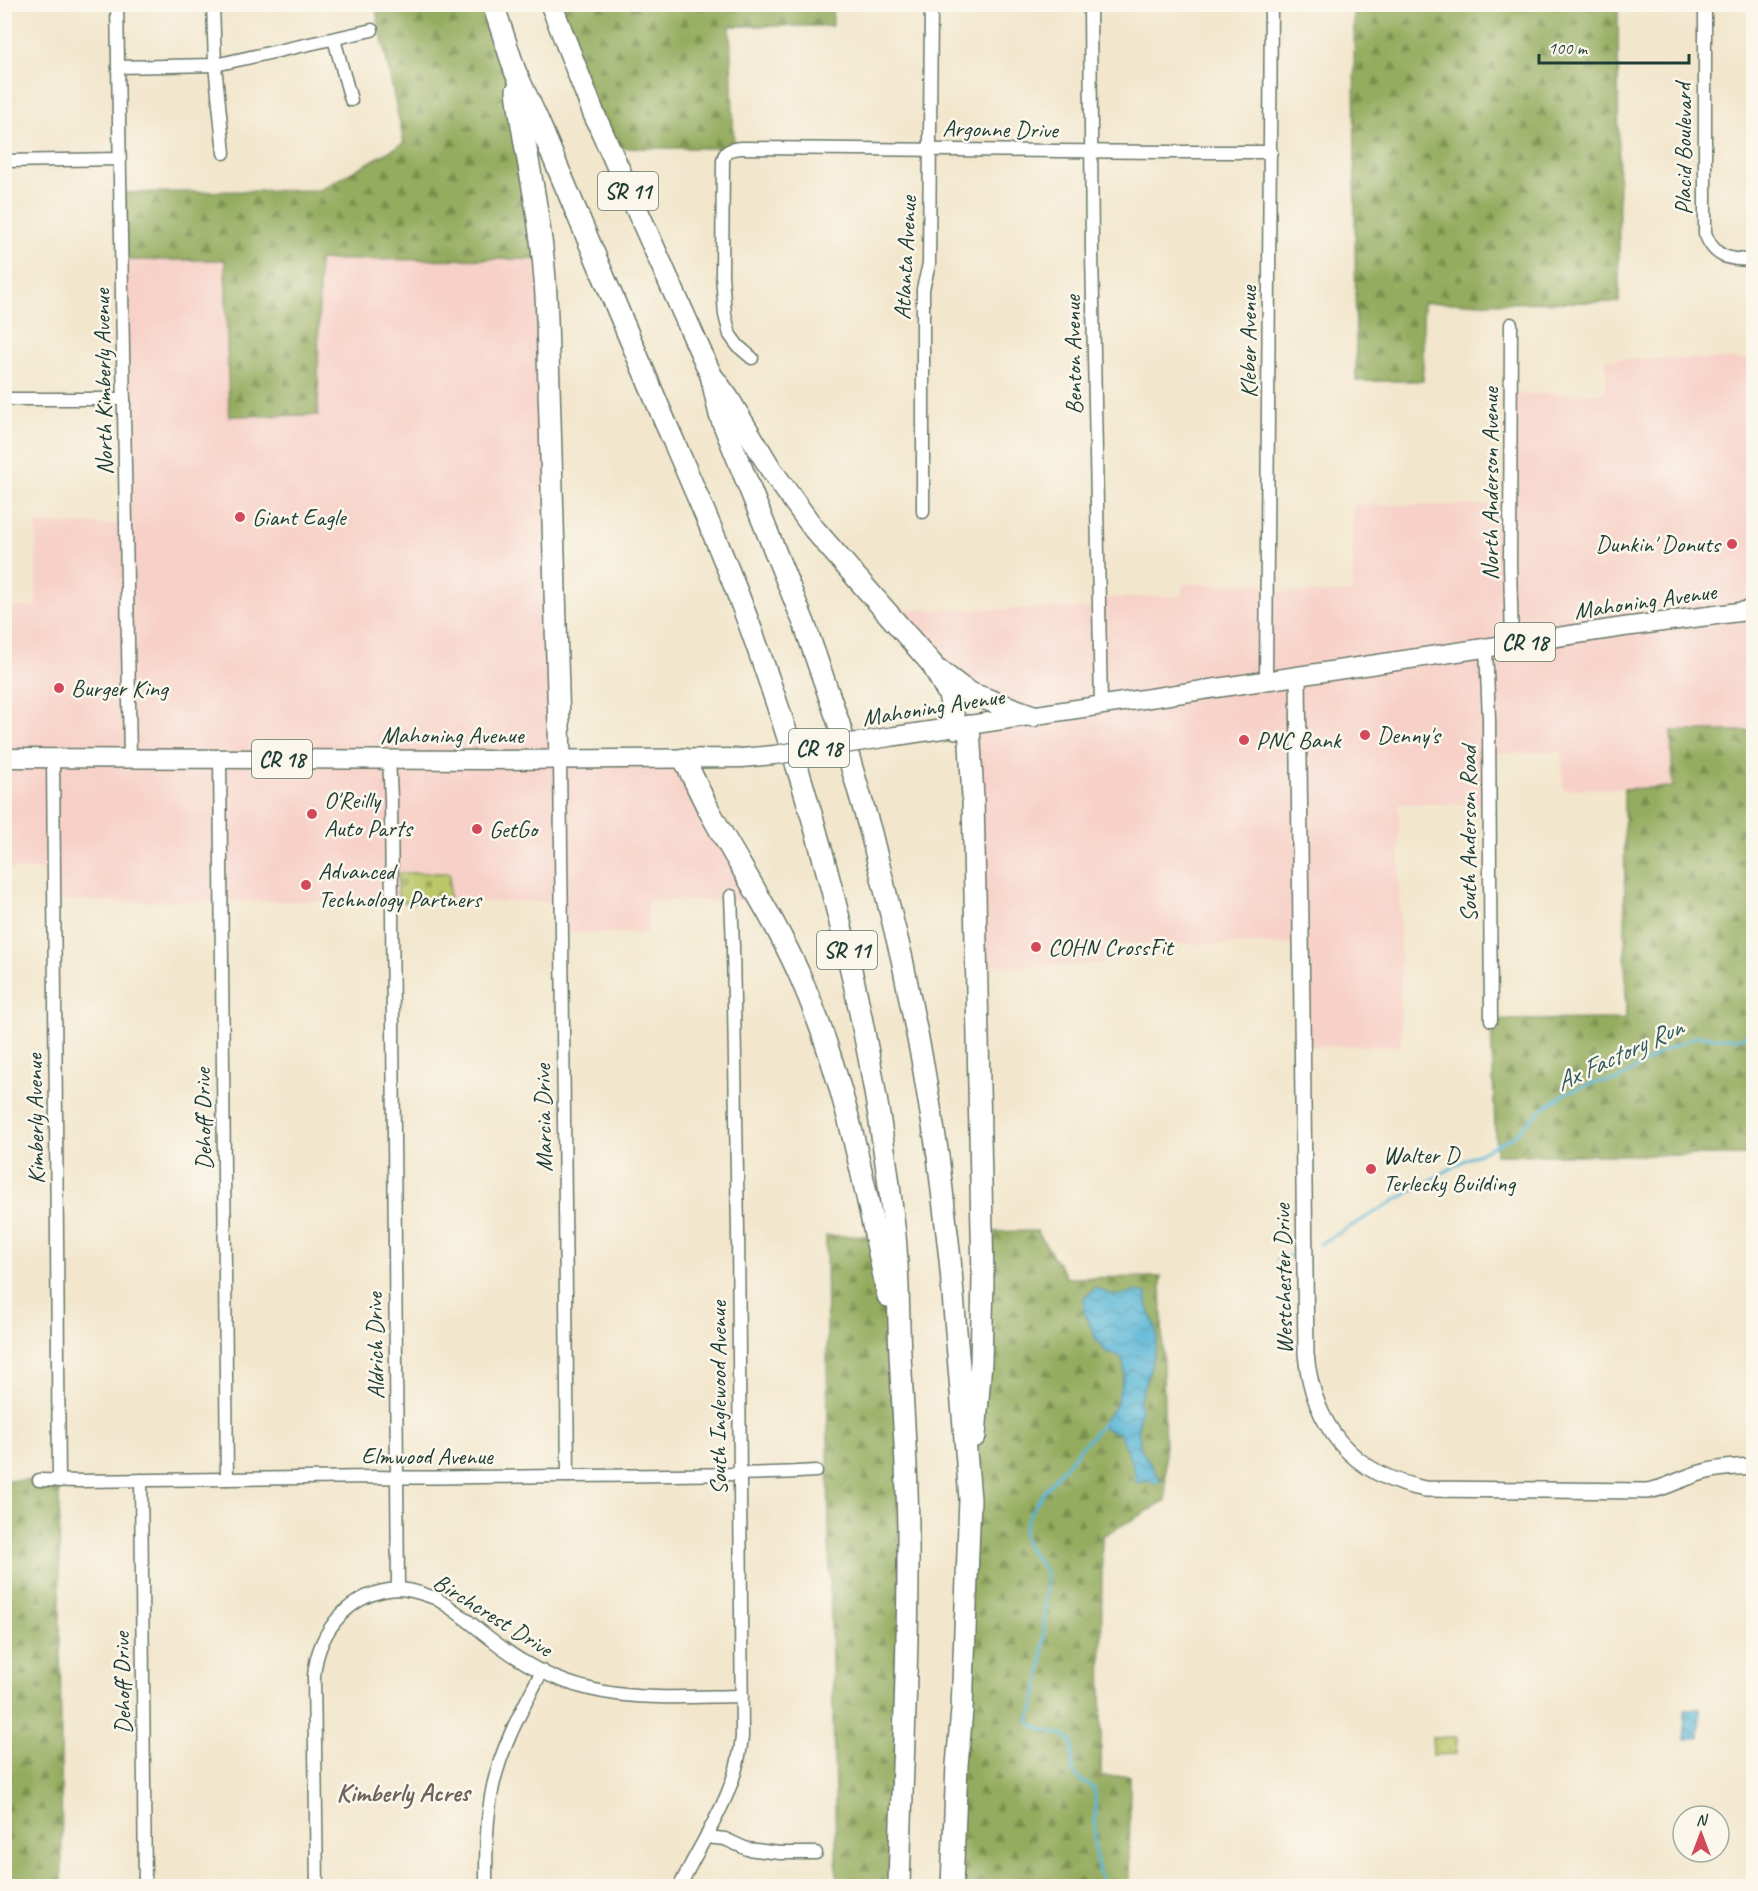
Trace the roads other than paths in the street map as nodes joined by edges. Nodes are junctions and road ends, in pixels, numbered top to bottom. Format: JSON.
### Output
{"nodes":[{"id":1,"x":117,"y":4,"type":"edge"},
{"id":2,"x":213,"y":4,"type":"edge"},
{"id":3,"x":493,"y":4,"type":"edge"},
{"id":4,"x":551,"y":4,"type":"edge"},
{"id":5,"x":931,"y":4,"type":"edge"},
{"id":6,"x":1090,"y":4,"type":"edge"},
{"id":7,"x":1271,"y":4,"type":"edge"},
{"id":8,"x":1706,"y":4,"type":"edge"},
{"id":9,"x":372,"y":30,"type":"dead end"},
{"id":10,"x":334,"y":39,"type":"junction"},
{"id":11,"x":214,"y":65,"type":"junction"},
{"id":12,"x":118,"y":67,"type":"junction"},
{"id":13,"x":515,"y":71,"type":"junction"},
{"id":14,"x":351,"y":100,"type":"dead end"},
{"id":15,"x":930,"y":150,"type":"junction"},
{"id":16,"x":1091,"y":151,"type":"junction"},
{"id":17,"x":1270,"y":152,"type":"junction"},
{"id":18,"x":224,"y":153,"type":"dead end"},
{"id":19,"x":119,"y":159,"type":"junction"},
{"id":20,"x":4,"y":161,"type":"edge"},
{"id":21,"x":1754,"y":260,"type":"edge"},
{"id":22,"x":1511,"y":324,"type":"dead end"},
{"id":23,"x":752,"y":358,"type":"dead end"},
{"id":24,"x":711,"y":375,"type":"junction"},
{"id":25,"x":4,"y":399,"type":"edge"},
{"id":26,"x":124,"y":399,"type":"junction"},
{"id":27,"x":923,"y":512,"type":"dead end"},
{"id":28,"x":1754,"y":610,"type":"edge"},
{"id":29,"x":1512,"y":644,"type":"junction"},
{"id":30,"x":1486,"y":648,"type":"junction"},
{"id":31,"x":932,"y":664,"type":"junction"},
{"id":32,"x":1298,"y":676,"type":"junction"},
{"id":33,"x":1266,"y":681,"type":"junction"},
{"id":34,"x":1101,"y":705,"type":"junction"},
{"id":35,"x":1033,"y":716,"type":"junction"},
{"id":36,"x":963,"y":727,"type":"junction"},
{"id":37,"x":4,"y":758,"type":"edge"},
{"id":38,"x":53,"y":758,"type":"junction"},
{"id":39,"x":130,"y":758,"type":"junction"},
{"id":40,"x":220,"y":759,"type":"junction"},
{"id":41,"x":389,"y":759,"type":"junction"},
{"id":42,"x":560,"y":759,"type":"junction"},
{"id":43,"x":684,"y":759,"type":"junction"},
{"id":44,"x":730,"y":896,"type":"dead end"},
{"id":45,"x":1491,"y":1020,"type":"dead end"},
{"id":46,"x":900,"y":1353,"type":"junction"},
{"id":47,"x":1754,"y":1466,"type":"edge"},
{"id":48,"x":816,"y":1471,"type":"dead end"},
{"id":49,"x":740,"y":1474,"type":"junction"},
{"id":50,"x":568,"y":1476,"type":"junction"},
{"id":51,"x":397,"y":1478,"type":"junction"},
{"id":52,"x":227,"y":1479,"type":"junction"},
{"id":53,"x":39,"y":1480,"type":"dead end"},
{"id":54,"x":59,"y":1480,"type":"junction"},
{"id":55,"x":141,"y":1480,"type":"junction"},
{"id":56,"x":970,"y":1499,"type":"junction"},
{"id":57,"x":398,"y":1589,"type":"junction"},
{"id":58,"x":542,"y":1671,"type":"junction"},
{"id":59,"x":742,"y":1696,"type":"junction"},
{"id":60,"x":706,"y":1837,"type":"junction"},
{"id":61,"x":816,"y":1853,"type":"dead end"},
{"id":62,"x":145,"y":1887,"type":"edge"},
{"id":63,"x":317,"y":1887,"type":"edge"},
{"id":64,"x":486,"y":1887,"type":"edge"},
{"id":65,"x":680,"y":1887,"type":"edge"},
{"id":66,"x":898,"y":1887,"type":"edge"},
{"id":67,"x":952,"y":1887,"type":"edge"}],
"edges":[{"from":1,"to":12,"type":"street","name":"North Kimberly Avenue"},
{"from":2,"to":11,"type":"street"},
{"from":3,"to":13,"type":"highway","number":"SR 11"},
{"from":4,"to":24,"type":"highway","number":"SR 11"},
{"from":5,"to":15,"type":"street","name":"Atlanta Avenue"},
{"from":6,"to":16,"type":"street","name":"Benton Avenue"},
{"from":7,"to":17,"type":"street","name":"Kleber Avenue"},
{"from":8,"to":21,"type":"street","name":"Placid Boulevard"},
{"from":9,"to":10,"type":"street"},
{"from":10,"to":11,"type":"street"},
{"from":10,"to":14,"type":"street"},
{"from":11,"to":12,"type":"street"},
{"from":11,"to":18,"type":"street"},
{"from":12,"to":19,"type":"street","name":"North Kimberly Avenue"},
{"from":13,"to":42,"type":"highway"},
{"from":13,"to":46,"type":"highway","number":"SR 11"},
{"from":15,"to":16,"type":"street","name":"Argonne Drive"},
{"from":15,"to":23,"type":"street","name":"Argonne Drive"},
{"from":15,"to":27,"type":"street","name":"Atlanta Avenue"},
{"from":16,"to":17,"type":"street","name":"Argonne Drive"},
{"from":16,"to":34,"type":"street","name":"Benton Avenue"},
{"from":17,"to":33,"type":"street","name":"Kleber Avenue"},
{"from":19,"to":20,"type":"street"},
{"from":19,"to":26,"type":"street","name":"North Kimberly Avenue"},
{"from":22,"to":29,"type":"street","name":"North Anderson Avenue"},
{"from":24,"to":31,"type":"highway"},
{"from":24,"to":56,"type":"highway","number":"SR 11"},
{"from":25,"to":26,"type":"street"},
{"from":26,"to":39,"type":"street","name":"North Kimberly Avenue"},
{"from":28,"to":29,"type":"main road","name":"Mahoning Avenue","number":"CR 18"},
{"from":29,"to":30,"type":"main road","name":"Mahoning Avenue","number":"CR 18"},
{"from":30,"to":32,"type":"main road","name":"Mahoning Avenue","number":"CR 18"},
{"from":30,"to":45,"type":"street","name":"South Anderson Road"},
{"from":31,"to":35,"type":"highway"},
{"from":31,"to":36,"type":"highway"},
{"from":32,"to":33,"type":"main road","name":"Mahoning Avenue","number":"CR 18"},
{"from":32,"to":47,"type":"street","name":"Westchester Drive"},
{"from":33,"to":34,"type":"main road","name":"Mahoning Avenue","number":"CR 18"},
{"from":34,"to":35,"type":"main road","name":"Mahoning Avenue","number":"CR 18"},
{"from":35,"to":36,"type":"main road","name":"Mahoning Avenue","number":"CR 18"},
{"from":36,"to":43,"type":"main road","name":"Mahoning Avenue","number":"CR 18","bridge":true},
{"from":36,"to":56,"type":"highway"},
{"from":37,"to":38,"type":"main road","name":"Mahoning Avenue","number":"CR 18"},
{"from":38,"to":39,"type":"main road","name":"Mahoning Avenue","number":"CR 18"},
{"from":38,"to":54,"type":"street","name":"Kimberly Avenue"},
{"from":39,"to":40,"type":"main road","name":"Mahoning Avenue","number":"CR 18"},
{"from":40,"to":41,"type":"main road","name":"Mahoning Avenue","number":"CR 18"},
{"from":40,"to":52,"type":"street","name":"Dehoff Drive"},
{"from":41,"to":42,"type":"main road","name":"Mahoning Avenue","number":"CR 18"},
{"from":41,"to":51,"type":"street","name":"Aldrich Drive"},
{"from":42,"to":43,"type":"main road","name":"Mahoning Avenue","number":"CR 18"},
{"from":42,"to":50,"type":"street","name":"Marcia Drive"},
{"from":43,"to":46,"type":"highway"},
{"from":44,"to":49,"type":"street","name":"South Inglewood Avenue"},
{"from":46,"to":66,"type":"highway","number":"SR 11"},
{"from":48,"to":49,"type":"street","name":"Elmwood Avenue"},
{"from":49,"to":50,"type":"street","name":"Elmwood Avenue"},
{"from":49,"to":59,"type":"street","name":"South Inglewood Avenue"},
{"from":50,"to":51,"type":"street","name":"Elmwood Avenue"},
{"from":51,"to":52,"type":"street","name":"Elmwood Avenue"},
{"from":51,"to":57,"type":"street","name":"Aldrich Drive"},
{"from":52,"to":55,"type":"street","name":"Elmwood Avenue"},
{"from":53,"to":54,"type":"street","name":"Elmwood Avenue"},
{"from":54,"to":55,"type":"street","name":"Elmwood Avenue"},
{"from":55,"to":62,"type":"street","name":"Dehoff Drive"},
{"from":56,"to":67,"type":"highway","number":"SR 11"},
{"from":57,"to":58,"type":"street","name":"Birchcrest Drive"},
{"from":57,"to":63,"type":"street"},
{"from":58,"to":59,"type":"street","name":"Birchcrest Drive"},
{"from":58,"to":64,"type":"street"},
{"from":59,"to":60,"type":"street","name":"South Inglewood Avenue"},
{"from":60,"to":61,"type":"street"},
{"from":60,"to":65,"type":"street","name":"South Inglewood Avenue"}]}
